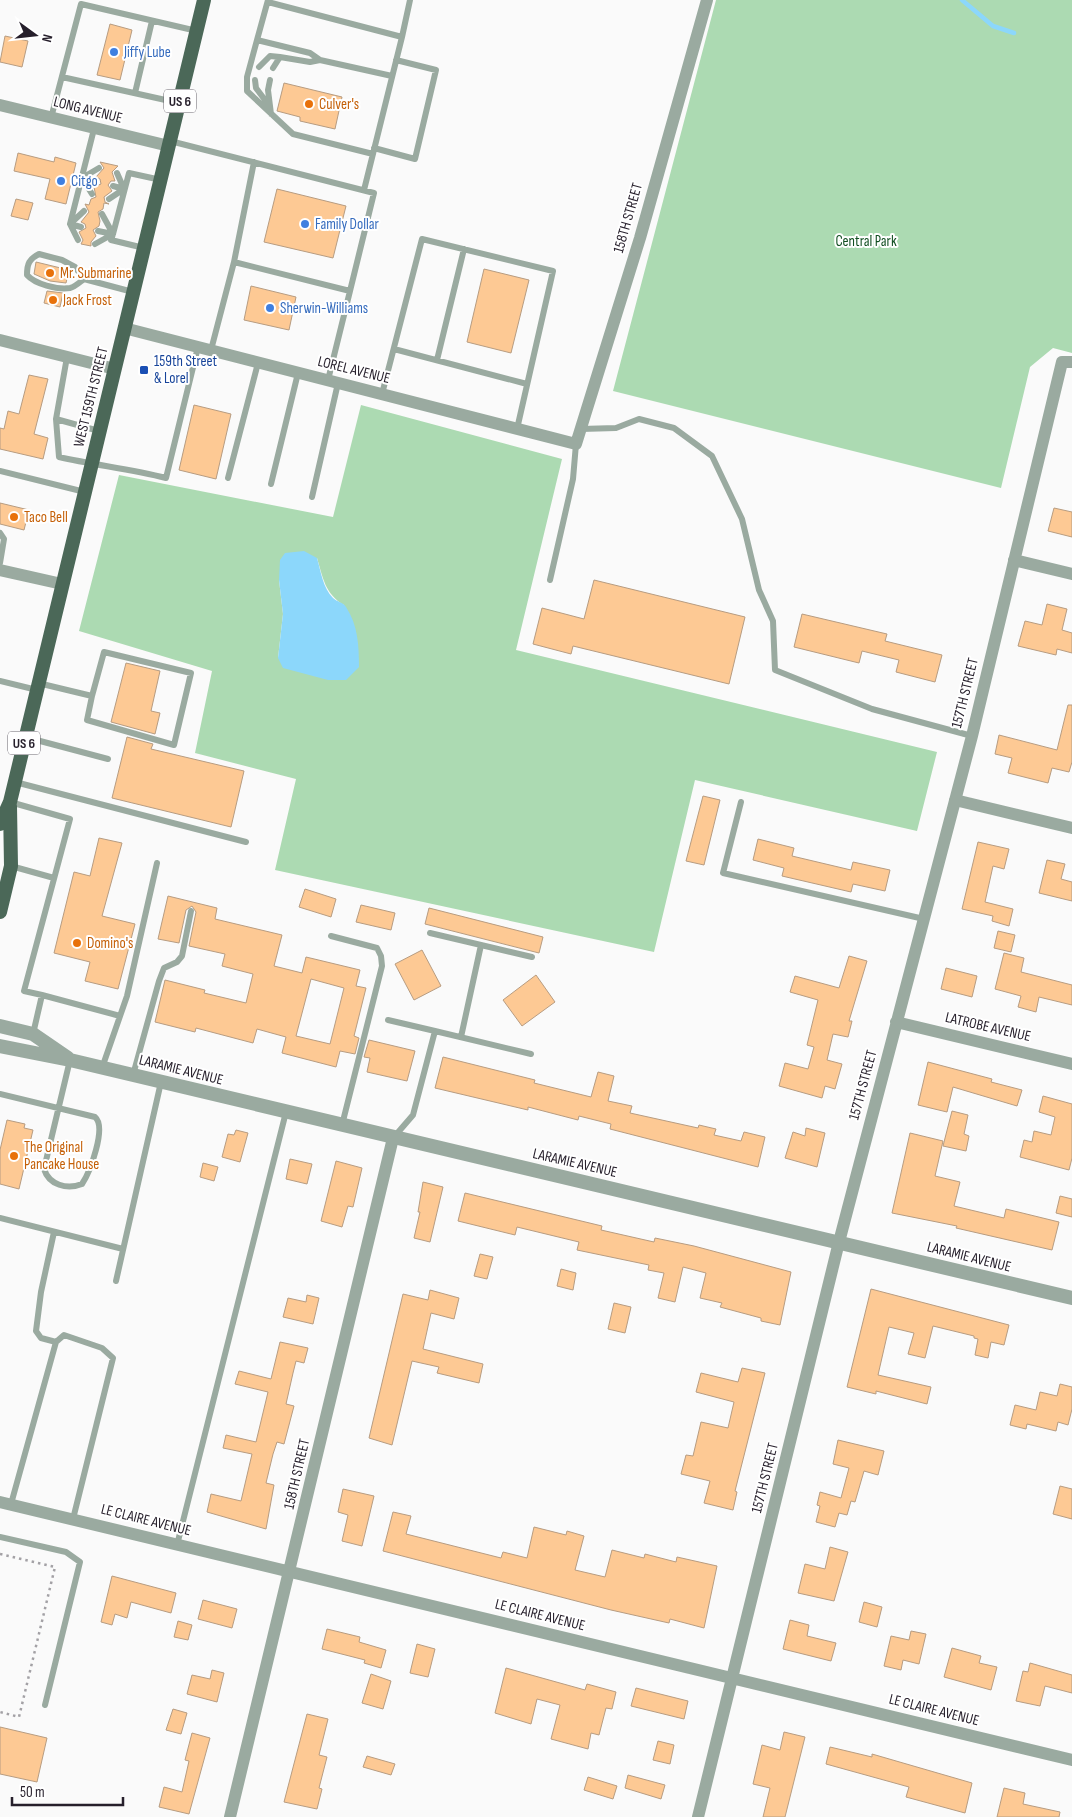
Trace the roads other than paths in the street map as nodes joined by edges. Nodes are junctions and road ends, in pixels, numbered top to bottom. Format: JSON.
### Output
{"nodes":[{"id":1,"x":204,"y":0,"type":"edge"},
{"id":2,"x":410,"y":0,"type":"edge"},
{"id":3,"x":707,"y":0,"type":"edge"},
{"id":4,"x":268,"y":1,"type":"edge"},
{"id":5,"x":152,"y":21,"type":"junction"},
{"id":6,"x":197,"y":31,"type":"junction"},
{"id":7,"x":402,"y":36,"type":"junction"},
{"id":8,"x":257,"y":40,"type":"junction"},
{"id":9,"x":280,"y":57,"type":"junction"},
{"id":10,"x":320,"y":60,"type":"junction"},
{"id":11,"x":396,"y":60,"type":"junction"},
{"id":12,"x":259,"y":67,"type":"dead end"},
{"id":13,"x":273,"y":68,"type":"dead end"},
{"id":14,"x":392,"y":76,"type":"junction"},
{"id":15,"x":62,"y":77,"type":"junction"},
{"id":16,"x":255,"y":80,"type":"dead end"},
{"id":17,"x":270,"y":80,"type":"dead end"},
{"id":18,"x":134,"y":93,"type":"junction"},
{"id":19,"x":179,"y":103,"type":"junction"},
{"id":20,"x":0,"y":106,"type":"edge"},
{"id":21,"x":270,"y":106,"type":"junction"},
{"id":22,"x":270,"y":114,"type":"junction"},
{"id":23,"x":51,"y":118,"type":"junction"},
{"id":24,"x":94,"y":129,"type":"junction"},
{"id":25,"x":169,"y":144,"type":"junction"},
{"id":26,"x":374,"y":151,"type":"junction"},
{"id":27,"x":254,"y":162,"type":"junction"},
{"id":28,"x":99,"y":168,"type":"dead end"},
{"id":29,"x":117,"y":173,"type":"dead end"},
{"id":30,"x":82,"y":178,"type":"junction"},
{"id":31,"x":161,"y":180,"type":"junction"},
{"id":32,"x":96,"y":182,"type":"dead end"},
{"id":33,"x":113,"y":186,"type":"dead end"},
{"id":34,"x":124,"y":189,"type":"junction"},
{"id":35,"x":364,"y":190,"type":"junction"},
{"id":36,"x":92,"y":194,"type":"dead end"},
{"id":37,"x":109,"y":199,"type":"dead end"},
{"id":38,"x":84,"y":211,"type":"dead end"},
{"id":39,"x":102,"y":214,"type":"dead end"},
{"id":40,"x":70,"y":224,"type":"junction"},
{"id":41,"x":81,"y":227,"type":"dead end"},
{"id":42,"x":98,"y":231,"type":"dead end"},
{"id":43,"x":113,"y":234,"type":"junction"},
{"id":44,"x":78,"y":240,"type":"dead end"},
{"id":45,"x":94,"y":244,"type":"dead end"},
{"id":46,"x":144,"y":248,"type":"junction"},
{"id":47,"x":464,"y":249,"type":"junction"},
{"id":48,"x":234,"y":262,"type":"junction"},
{"id":49,"x":84,"y":280,"type":"junction"},
{"id":50,"x":350,"y":291,"type":"junction"},
{"id":51,"x":133,"y":292,"type":"junction"},
{"id":52,"x":124,"y":328,"type":"junction"},
{"id":53,"x":0,"y":340,"type":"edge"},
{"id":54,"x":205,"y":349,"type":"junction"},
{"id":55,"x":394,"y":349,"type":"junction"},
{"id":56,"x":67,"y":357,"type":"junction"},
{"id":57,"x":437,"y":360,"type":"junction"},
{"id":58,"x":1067,"y":362,"type":"edge"},
{"id":59,"x":258,"y":363,"type":"junction"},
{"id":60,"x":115,"y":369,"type":"junction"},
{"id":61,"x":298,"y":373,"type":"junction"},
{"id":62,"x":333,"y":382,"type":"junction"},
{"id":63,"x":527,"y":384,"type":"junction"},
{"id":64,"x":382,"y":394,"type":"junction"},
{"id":65,"x":56,"y":419,"type":"junction"},
{"id":66,"x":517,"y":429,"type":"junction"},
{"id":67,"x":581,"y":429,"type":"junction"},
{"id":68,"x":100,"y":431,"type":"junction"},
{"id":69,"x":576,"y":444,"type":"junction"},
{"id":70,"x":92,"y":464,"type":"junction"},
{"id":71,"x":0,"y":471,"type":"edge"},
{"id":72,"x":228,"y":478,"type":"dead end"},
{"id":73,"x":271,"y":484,"type":"dead end"},
{"id":74,"x":85,"y":492,"type":"junction"},
{"id":75,"x":312,"y":497,"type":"dead end"},
{"id":76,"x":0,"y":533,"type":"edge"},
{"id":77,"x":1014,"y":560,"type":"junction"},
{"id":78,"x":0,"y":564,"type":"edge"},
{"id":79,"x":0,"y":570,"type":"edge"},
{"id":80,"x":1072,"y":574,"type":"edge"},
{"id":81,"x":550,"y":580,"type":"dead end"},
{"id":82,"x":62,"y":584,"type":"junction"},
{"id":83,"x":0,"y":681,"type":"edge"},
{"id":84,"x":38,"y":687,"type":"junction"},
{"id":85,"x":92,"y":696,"type":"junction"},
{"id":86,"x":972,"y":736,"type":"junction"},
{"id":87,"x":25,"y":737,"type":"junction"},
{"id":88,"x":108,"y":759,"type":"dead end"},
{"id":89,"x":14,"y":782,"type":"junction"},
{"id":90,"x":955,"y":800,"type":"junction"},
{"id":91,"x":5,"y":801,"type":"edge"},
{"id":92,"x":741,"y":802,"type":"dead end"},
{"id":93,"x":0,"y":824,"type":"edge"},
{"id":94,"x":1072,"y":828,"type":"edge"},
{"id":95,"x":246,"y":842,"type":"dead end"},
{"id":96,"x":157,"y":863,"type":"dead end"},
{"id":97,"x":11,"y":866,"type":"junction"},
{"id":98,"x":54,"y":878,"type":"junction"},
{"id":99,"x":191,"y":911,"type":"dead end"},
{"id":100,"x":0,"y":912,"type":"edge"},
{"id":101,"x":924,"y":920,"type":"junction"},
{"id":102,"x":430,"y":933,"type":"dead end"},
{"id":103,"x":331,"y":936,"type":"dead end"},
{"id":104,"x":481,"y":945,"type":"junction"},
{"id":105,"x":532,"y":957,"type":"dead end"},
{"id":106,"x":42,"y":995,"type":"junction"},
{"id":107,"x":120,"y":1016,"type":"junction"},
{"id":108,"x":388,"y":1020,"type":"dead end"},
{"id":109,"x":896,"y":1022,"type":"junction"},
{"id":110,"x":0,"y":1026,"type":"edge"},
{"id":111,"x":435,"y":1031,"type":"junction"},
{"id":112,"x":33,"y":1034,"type":"junction"},
{"id":113,"x":460,"y":1037,"type":"junction"},
{"id":114,"x":0,"y":1046,"type":"edge"},
{"id":115,"x":531,"y":1054,"type":"dead end"},
{"id":116,"x":70,"y":1060,"type":"junction"},
{"id":117,"x":1072,"y":1064,"type":"edge"},
{"id":118,"x":102,"y":1068,"type":"junction"},
{"id":119,"x":133,"y":1075,"type":"junction"},
{"id":120,"x":161,"y":1082,"type":"junction"},
{"id":121,"x":0,"y":1094,"type":"edge"},
{"id":122,"x":59,"y":1108,"type":"junction"},
{"id":123,"x":286,"y":1112,"type":"junction"},
{"id":124,"x":342,"y":1125,"type":"junction"},
{"id":125,"x":393,"y":1138,"type":"junction"},
{"id":126,"x":0,"y":1218,"type":"edge"},
{"id":127,"x":54,"y":1232,"type":"junction"},
{"id":128,"x":839,"y":1242,"type":"junction"},
{"id":129,"x":122,"y":1249,"type":"junction"},
{"id":130,"x":116,"y":1280,"type":"dead end"},
{"id":131,"x":1072,"y":1298,"type":"edge"},
{"id":132,"x":56,"y":1342,"type":"junction"},
{"id":133,"x":6,"y":1503,"type":"edge"},
{"id":134,"x":73,"y":1520,"type":"junction"},
{"id":135,"x":0,"y":1536,"type":"edge"},
{"id":136,"x":177,"y":1545,"type":"junction"},
{"id":137,"x":290,"y":1572,"type":"junction"},
{"id":138,"x":732,"y":1678,"type":"junction"},
{"id":139,"x":45,"y":1705,"type":"dead end"},
{"id":140,"x":1072,"y":1760,"type":"edge"},
{"id":141,"x":230,"y":1817,"type":"edge"},
{"id":142,"x":698,"y":1817,"type":"edge"}],
"edges":[{"from":1,"to":6,"type":"main road","name":"WEST 159TH STREET","number":"US 6"},
{"from":2,"to":7,"type":"lane"},
{"from":3,"to":67,"type":"street","name":"158TH STREET"},
{"from":4,"to":7,"type":"lane"},
{"from":4,"to":8,"type":"lane"},
{"from":5,"to":6,"type":"lane"},
{"from":5,"to":15,"type":"lane"},
{"from":5,"to":18,"type":"lane"},
{"from":6,"to":19,"type":"main road","name":"WEST 159TH STREET","number":"US 6"},
{"from":7,"to":11,"type":"lane"},
{"from":8,"to":10,"type":"lane"},
{"from":8,"to":22,"type":"lane"},
{"from":9,"to":10,"type":"lane"},
{"from":9,"to":12,"type":"lane"},
{"from":9,"to":13,"type":"lane"},
{"from":10,"to":14,"type":"lane"},
{"from":11,"to":14,"type":"lane"},
{"from":11,"to":26,"type":"lane"},
{"from":14,"to":26,"type":"lane"},
{"from":15,"to":18,"type":"lane"},
{"from":15,"to":23,"type":"lane"},
{"from":16,"to":21,"type":"lane"},
{"from":17,"to":21,"type":"lane"},
{"from":18,"to":19,"type":"lane"},
{"from":19,"to":25,"type":"main road","name":"WEST 159TH STREET","number":"US 6"},
{"from":20,"to":23,"type":"street","name":"LONG AVENUE"},
{"from":21,"to":22,"type":"lane"},
{"from":22,"to":26,"type":"lane"},
{"from":23,"to":24,"type":"street","name":"LONG AVENUE"},
{"from":24,"to":25,"type":"street","name":"LONG AVENUE"},
{"from":24,"to":30,"type":"lane"},
{"from":25,"to":27,"type":"lane"},
{"from":25,"to":31,"type":"main road","name":"WEST 159TH STREET","number":"US 6"},
{"from":26,"to":35,"type":"lane"},
{"from":27,"to":35,"type":"lane"},
{"from":27,"to":48,"type":"lane"},
{"from":28,"to":30,"type":"lane"},
{"from":29,"to":34,"type":"lane"},
{"from":30,"to":32,"type":"lane"},
{"from":30,"to":36,"type":"lane"},
{"from":30,"to":40,"type":"lane"},
{"from":31,"to":34,"type":"lane"},
{"from":31,"to":46,"type":"main road","name":"WEST 159TH STREET","number":"US 6"},
{"from":33,"to":34,"type":"lane"},
{"from":34,"to":37,"type":"lane"},
{"from":34,"to":43,"type":"lane"},
{"from":35,"to":50,"type":"lane"},
{"from":38,"to":40,"type":"lane"},
{"from":39,"to":43,"type":"lane"},
{"from":40,"to":41,"type":"lane"},
{"from":40,"to":44,"type":"lane"},
{"from":42,"to":43,"type":"lane"},
{"from":43,"to":45,"type":"lane"},
{"from":43,"to":46,"type":"lane"},
{"from":46,"to":51,"type":"main road","name":"WEST 159TH STREET","number":"US 6"},
{"from":47,"to":55,"type":"lane"},
{"from":47,"to":57,"type":"lane"},
{"from":47,"to":63,"type":"lane"},
{"from":48,"to":50,"type":"lane"},
{"from":48,"to":54,"type":"lane"},
{"from":49,"to":49,"type":"lane"},
{"from":49,"to":51,"type":"lane"},
{"from":50,"to":62,"type":"lane"},
{"from":51,"to":52,"type":"main road","name":"WEST 159TH STREET","number":"US 6"},
{"from":52,"to":54,"type":"street","name":"LOREL AVENUE"},
{"from":52,"to":60,"type":"main road","name":"WEST 159TH STREET","number":"US 6"},
{"from":53,"to":56,"type":"street"},
{"from":54,"to":59,"type":"street","name":"LOREL AVENUE"},
{"from":54,"to":70,"type":"lane"},
{"from":55,"to":57,"type":"lane"},
{"from":55,"to":64,"type":"lane"},
{"from":56,"to":60,"type":"street"},
{"from":56,"to":65,"type":"lane"},
{"from":57,"to":63,"type":"lane"},
{"from":58,"to":77,"type":"street","name":"157TH STREET"},
{"from":59,"to":61,"type":"street","name":"LOREL AVENUE"},
{"from":59,"to":72,"type":"lane"},
{"from":60,"to":68,"type":"main road","name":"WEST 159TH STREET","number":"US 6"},
{"from":61,"to":62,"type":"street","name":"LOREL AVENUE"},
{"from":61,"to":73,"type":"lane"},
{"from":62,"to":64,"type":"street","name":"LOREL AVENUE"},
{"from":62,"to":75,"type":"lane"},
{"from":63,"to":66,"type":"lane"},
{"from":64,"to":66,"type":"street","name":"LOREL AVENUE"},
{"from":65,"to":68,"type":"lane"},
{"from":65,"to":70,"type":"lane"},
{"from":66,"to":69,"type":"street","name":"LOREL AVENUE"},
{"from":67,"to":69,"type":"street","name":"158TH STREET"},
{"from":67,"to":86,"type":"lane"},
{"from":68,"to":70,"type":"main road","name":"WEST 159TH STREET","number":"US 6"},
{"from":69,"to":81,"type":"lane"},
{"from":70,"to":74,"type":"main road","name":"WEST 159TH STREET","number":"US 6"},
{"from":71,"to":74,"type":"lane"},
{"from":74,"to":82,"type":"main road","name":"WEST 159TH STREET","number":"US 6"},
{"from":76,"to":78,"type":"lane"},
{"from":77,"to":80,"type":"street"},
{"from":77,"to":86,"type":"street","name":"157TH STREET"},
{"from":79,"to":82,"type":"street"},
{"from":82,"to":84,"type":"main road","name":"WEST 159TH STREET","number":"US 6"},
{"from":83,"to":84,"type":"lane"},
{"from":84,"to":85,"type":"lane"},
{"from":84,"to":87,"type":"main road","name":"WEST 159TH STREET","number":"US 6"},
{"from":85,"to":85,"type":"lane"},
{"from":86,"to":90,"type":"street","name":"157TH STREET"},
{"from":87,"to":88,"type":"lane"},
{"from":87,"to":89,"type":"main road","name":"WEST 159TH STREET","number":"US 6"},
{"from":89,"to":91,"type":"main road","name":"WEST 159TH STREET","number":"US 6"},
{"from":89,"to":95,"type":"lane"},
{"from":90,"to":94,"type":"street"},
{"from":90,"to":101,"type":"street","name":"157TH STREET"},
{"from":91,"to":93,"type":"main road","name":"WEST 159TH STREET","number":"US 6"},
{"from":91,"to":97,"type":"main road","name":"WEST 159TH STREET","number":"US 6"},
{"from":91,"to":98,"type":"lane"},
{"from":92,"to":101,"type":"lane"},
{"from":96,"to":107,"type":"lane"},
{"from":97,"to":98,"type":"lane"},
{"from":97,"to":100,"type":"main road","name":"WEST 159TH STREET","number":"US 6"},
{"from":98,"to":106,"type":"lane"},
{"from":99,"to":119,"type":"lane"},
{"from":101,"to":109,"type":"street","name":"157TH STREET"},
{"from":102,"to":104,"type":"lane"},
{"from":103,"to":124,"type":"lane"},
{"from":104,"to":105,"type":"lane"},
{"from":104,"to":113,"type":"lane"},
{"from":106,"to":107,"type":"lane"},
{"from":106,"to":112,"type":"lane"},
{"from":107,"to":118,"type":"lane"},
{"from":108,"to":111,"type":"lane"},
{"from":109,"to":117,"type":"street","name":"LATROBE AVENUE"},
{"from":109,"to":128,"type":"street","name":"157TH STREET"},
{"from":110,"to":112,"type":"street","name":"LARAMIE AVENUE"},
{"from":111,"to":113,"type":"lane"},
{"from":111,"to":125,"type":"lane"},
{"from":112,"to":116,"type":"street","name":"LARAMIE AVENUE"},
{"from":113,"to":115,"type":"lane"},
{"from":114,"to":116,"type":"street","name":"LARAMIE AVENUE"},
{"from":116,"to":118,"type":"street","name":"LARAMIE AVENUE"},
{"from":116,"to":122,"type":"lane"},
{"from":118,"to":119,"type":"street","name":"LARAMIE AVENUE"},
{"from":119,"to":120,"type":"street","name":"LARAMIE AVENUE"},
{"from":120,"to":123,"type":"street","name":"LARAMIE AVENUE"},
{"from":120,"to":129,"type":"lane"},
{"from":121,"to":122,"type":"lane"},
{"from":122,"to":122,"type":"lane"},
{"from":123,"to":124,"type":"street","name":"LARAMIE AVENUE"},
{"from":123,"to":136,"type":"lane"},
{"from":124,"to":125,"type":"street","name":"LARAMIE AVENUE"},
{"from":125,"to":128,"type":"street","name":"LARAMIE AVENUE"},
{"from":125,"to":137,"type":"street","name":"158TH STREET"},
{"from":126,"to":127,"type":"lane"},
{"from":127,"to":129,"type":"lane"},
{"from":127,"to":132,"type":"lane"},
{"from":128,"to":131,"type":"street","name":"LARAMIE AVENUE"},
{"from":128,"to":138,"type":"street","name":"157TH STREET"},
{"from":129,"to":130,"type":"lane"},
{"from":132,"to":133,"type":"lane"},
{"from":132,"to":134,"type":"lane"},
{"from":133,"to":134,"type":"street","name":"LE CLAIRE AVENUE"},
{"from":134,"to":136,"type":"street","name":"LE CLAIRE AVENUE"},
{"from":135,"to":139,"type":"lane"},
{"from":136,"to":137,"type":"street","name":"LE CLAIRE AVENUE"},
{"from":137,"to":138,"type":"street","name":"LE CLAIRE AVENUE"},
{"from":137,"to":141,"type":"street","name":"158TH STREET"},
{"from":138,"to":140,"type":"street","name":"LE CLAIRE AVENUE"},
{"from":138,"to":142,"type":"street","name":"157TH STREET"}]}
